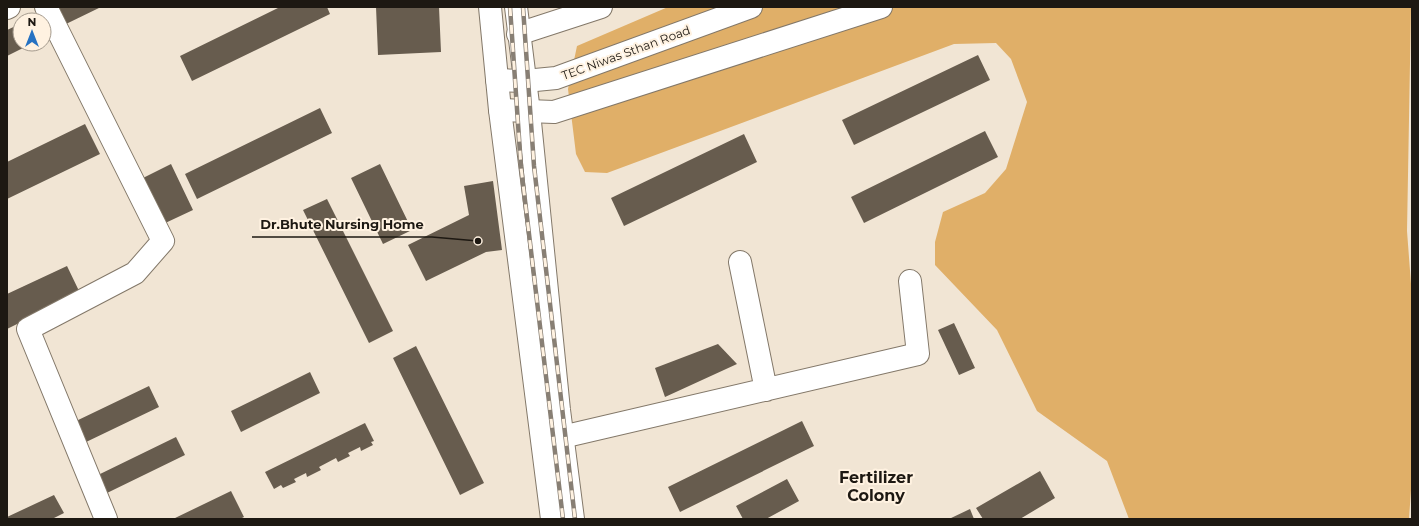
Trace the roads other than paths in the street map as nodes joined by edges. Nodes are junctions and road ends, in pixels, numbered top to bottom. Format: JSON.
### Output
{"nodes":[{"id":1,"x":46,"y":7,"type":"edge"},
{"id":2,"x":490,"y":7,"type":"edge"},
{"id":3,"x":516,"y":7,"type":"edge"},
{"id":4,"x":600,"y":7,"type":"edge"},
{"id":5,"x":751,"y":7,"type":"edge"},
{"id":6,"x":881,"y":7,"type":"edge"},
{"id":7,"x":518,"y":34,"type":"junction"},
{"id":8,"x":497,"y":80,"type":"junction"},
{"id":9,"x":525,"y":81,"type":"junction"},
{"id":10,"x":500,"y":110,"type":"junction"},
{"id":11,"x":529,"y":112,"type":"junction"},
{"id":12,"x":740,"y":262,"type":"dead end"},
{"id":13,"x":910,"y":281,"type":"dead end"},
{"id":14,"x":766,"y":390,"type":"junction"},
{"id":15,"x":559,"y":410,"type":"junction"},
{"id":16,"x":538,"y":413,"type":"junction"},
{"id":17,"x":562,"y":437,"type":"junction"},
{"id":18,"x":561,"y":510,"type":"edge"},
{"id":19,"x":100,"y":517,"type":"edge"}],
"edges":[{"from":1,"to":19,"type":"main road"},
{"from":2,"to":8,"type":"main road"},
{"from":3,"to":7,"type":"main road"},
{"from":4,"to":7,"type":"main road"},
{"from":5,"to":9,"type":"main road","name":"TEC Niwas Sthan Road"},
{"from":6,"to":11,"type":"main road"},
{"from":7,"to":9,"type":"main road"},
{"from":8,"to":9,"type":"main road","name":"TEC Niwas Sthan Road"},
{"from":8,"to":10,"type":"main road"},
{"from":9,"to":11,"type":"main road"},
{"from":10,"to":11,"type":"main road"},
{"from":10,"to":16,"type":"main road"},
{"from":11,"to":15,"type":"main road"},
{"from":12,"to":14,"type":"main road"},
{"from":13,"to":14,"type":"main road"},
{"from":14,"to":17,"type":"main road"},
{"from":15,"to":16,"type":"main road"},
{"from":15,"to":17,"type":"main road"},
{"from":16,"to":18,"type":"main road"},
{"from":17,"to":18,"type":"main road"}]}
